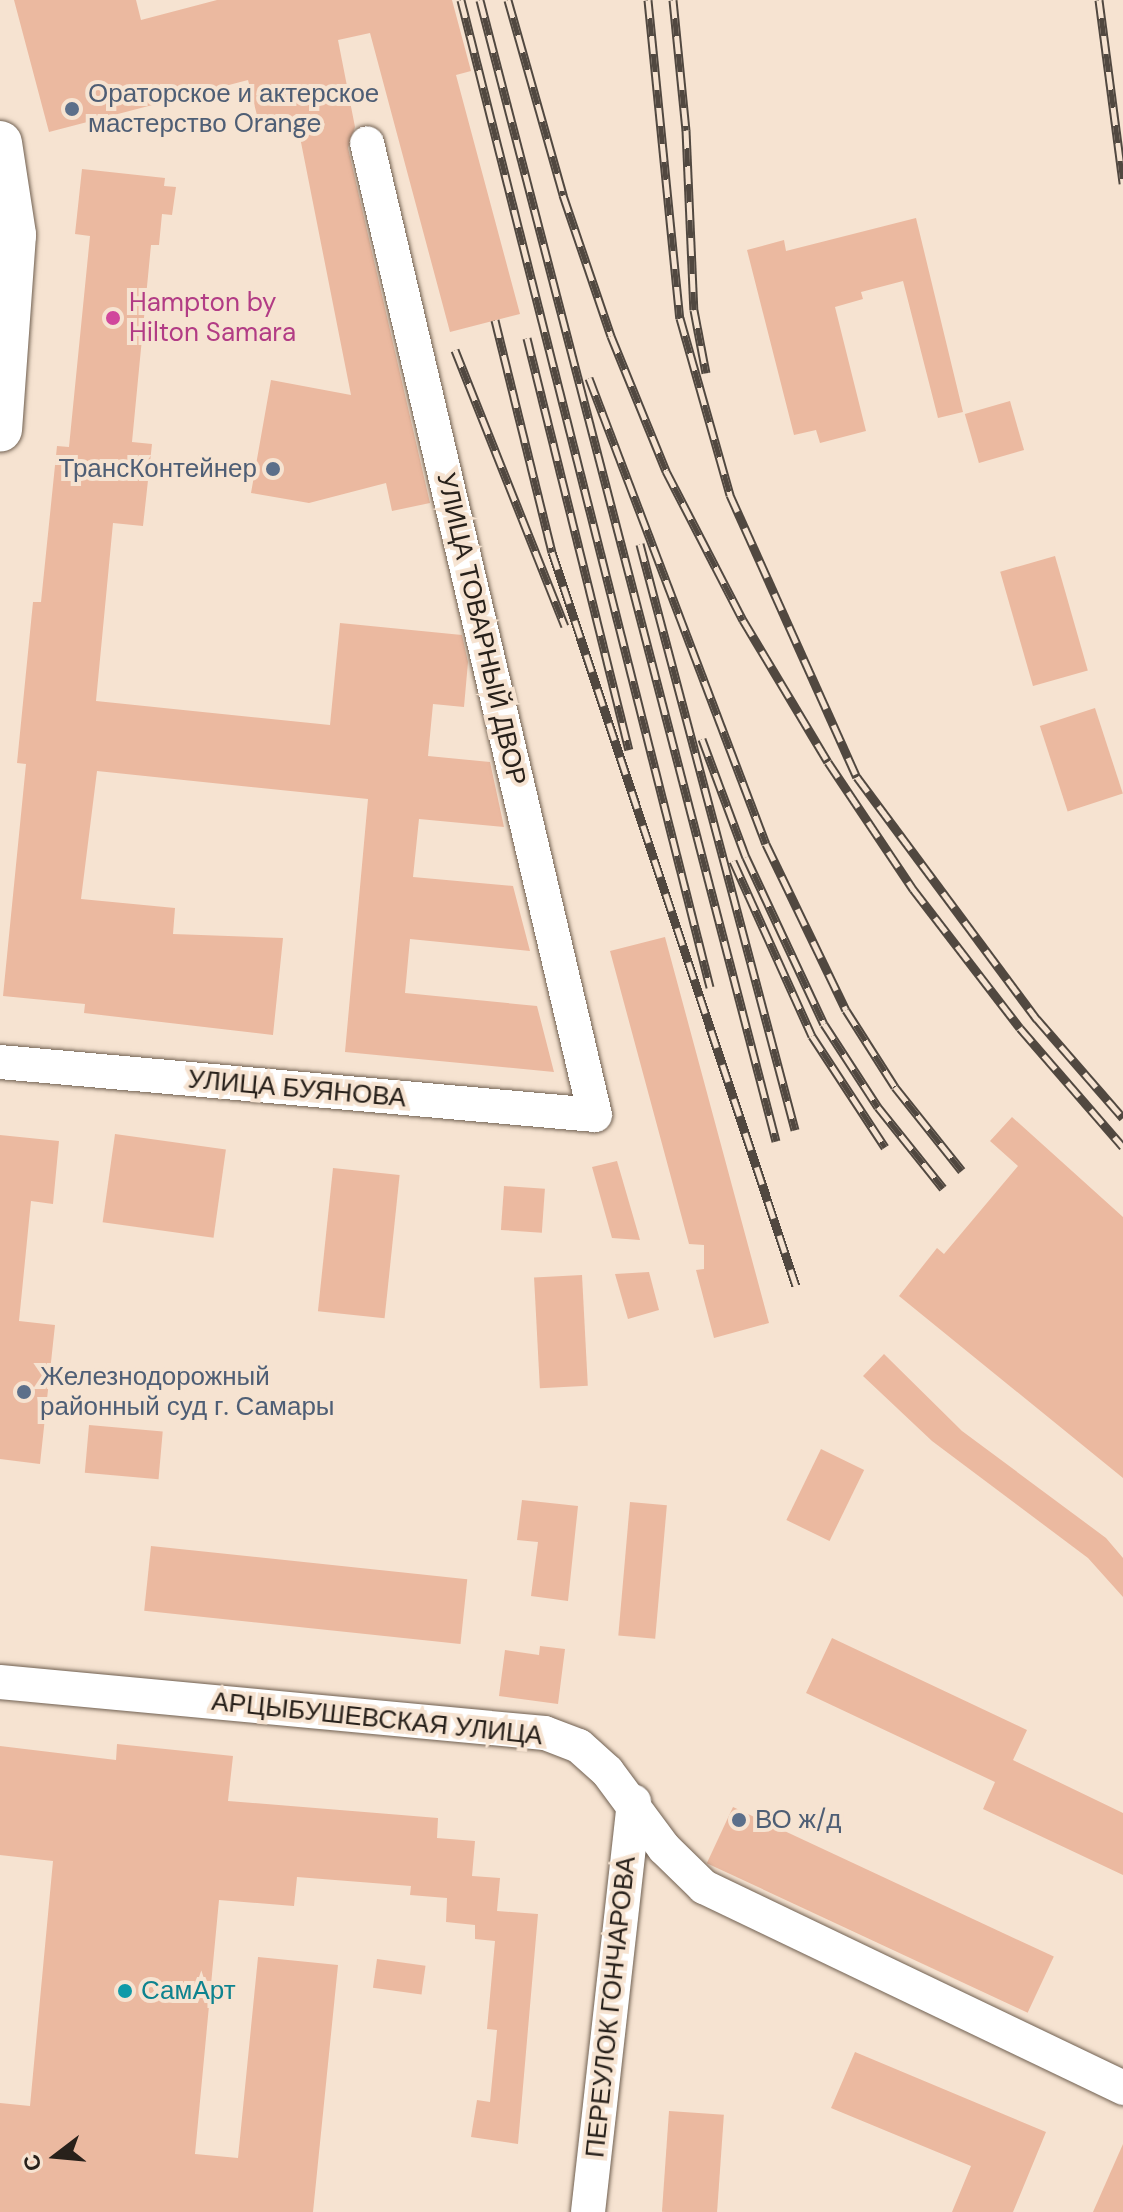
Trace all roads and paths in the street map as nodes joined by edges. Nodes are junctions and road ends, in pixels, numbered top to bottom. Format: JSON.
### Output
{"nodes":[{"id":1,"x":0,"y":143,"type":"edge"},
{"id":2,"x":367,"y":143,"type":"dead end"},
{"id":3,"x":0,"y":429,"type":"edge"},
{"id":4,"x":0,"y":1062,"type":"edge"},
{"id":5,"x":595,"y":1115,"type":"joint"},
{"id":6,"x":0,"y":1682,"type":"edge"},
{"id":7,"x":634,"y":1802,"type":"junction"},
{"id":8,"x":1123,"y":2088,"type":"edge"},
{"id":9,"x":588,"y":2212,"type":"edge"}],
"edges":[{"from":1,"to":3,"type":"main road"},
{"from":2,"to":5,"type":"street","name":"УЛИЦА ТОВАРНЫЙ ДВОР"},
{"from":4,"to":5,"type":"street","name":"УЛИЦА БУЯНОВА"},
{"from":6,"to":7,"type":"street","name":"АРЦЫБУШЕВСКАЯ УЛИЦА"},
{"from":7,"to":8,"type":"street","name":"АРЦЫБУШЕВСКАЯ УЛИЦА"},
{"from":7,"to":9,"type":"street","name":"ПЕРЕУЛОК ГОНЧАРОВА"}]}
